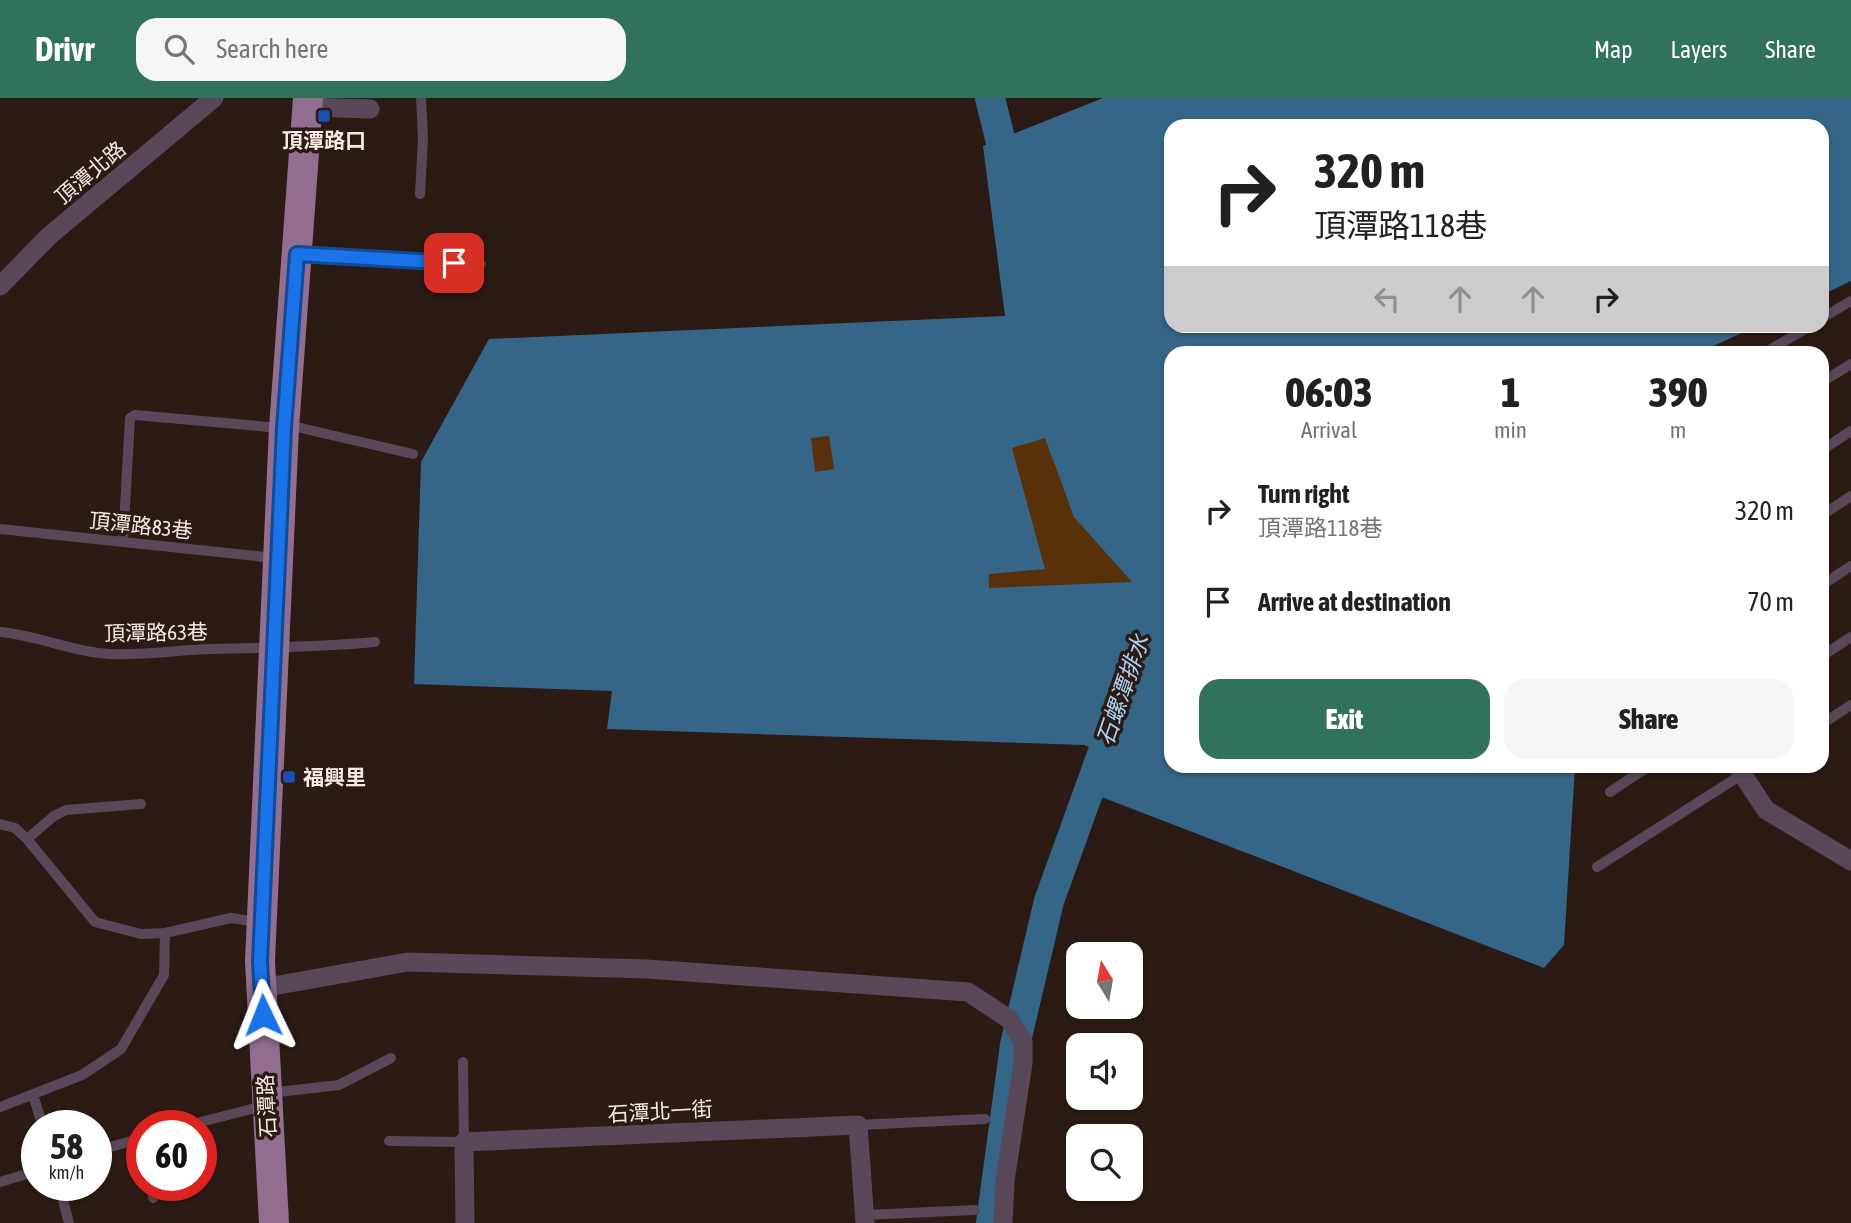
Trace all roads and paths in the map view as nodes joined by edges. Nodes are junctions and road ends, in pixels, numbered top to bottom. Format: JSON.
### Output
{"nodes":[{"id":1,"x":214,"y":98,"type":"edge"},
{"id":2,"x":421,"y":98,"type":"edge"},
{"id":3,"x":308,"y":102,"type":"edge"},
{"id":4,"x":370,"y":109,"type":"dead end"},
{"id":5,"x":420,"y":194,"type":"dead end"},
{"id":6,"x":297,"y":254,"type":"junction"},
{"id":7,"x":481,"y":264,"type":"dead end"},
{"id":8,"x":0,"y":286,"type":"edge"},
{"id":9,"x":1851,"y":301,"type":"edge"},
{"id":10,"x":1829,"y":314,"type":"edge"},
{"id":11,"x":1798,"y":333,"type":"edge"},
{"id":12,"x":1776,"y":346,"type":"edge"},
{"id":13,"x":1851,"y":364,"type":"edge"},
{"id":14,"x":1829,"y":378,"type":"edge"},
{"id":15,"x":284,"y":426,"type":"junction"},
{"id":16,"x":1851,"y":431,"type":"edge"},
{"id":17,"x":1829,"y":445,"type":"edge"},
{"id":18,"x":413,"y":454,"type":"dead end"},
{"id":19,"x":1851,"y":496,"type":"edge"},
{"id":20,"x":1829,"y":510,"type":"edge"},
{"id":21,"x":0,"y":529,"type":"edge"},
{"id":22,"x":123,"y":542,"type":"junction"},
{"id":23,"x":278,"y":558,"type":"junction"},
{"id":24,"x":1851,"y":566,"type":"edge"},
{"id":25,"x":1829,"y":580,"type":"edge"},
{"id":26,"x":0,"y":632,"type":"edge"},
{"id":27,"x":1851,"y":637,"type":"edge"},
{"id":28,"x":375,"y":642,"type":"dead end"},
{"id":29,"x":274,"y":650,"type":"junction"},
{"id":30,"x":1829,"y":651,"type":"edge"},
{"id":31,"x":1851,"y":705,"type":"edge"},
{"id":32,"x":1829,"y":719,"type":"edge"},
{"id":33,"x":1638,"y":773,"type":"edge"},
{"id":34,"x":1739,"y":773,"type":"edge"},
{"id":35,"x":1747,"y":773,"type":"edge"},
{"id":36,"x":1610,"y":792,"type":"dead end"},
{"id":37,"x":141,"y":804,"type":"dead end"},
{"id":38,"x":0,"y":824,"type":"edge"},
{"id":39,"x":27,"y":839,"type":"junction"},
{"id":40,"x":1851,"y":861,"type":"edge"},
{"id":41,"x":1597,"y":867,"type":"dead end"},
{"id":42,"x":262,"y":923,"type":"junction"},
{"id":43,"x":166,"y":933,"type":"junction"},
{"id":44,"x":262,"y":988,"type":"junction"},
{"id":45,"x":391,"y":1058,"type":"dead end"},
{"id":46,"x":463,"y":1062,"type":"dead end"},
{"id":47,"x":33,"y":1094,"type":"junction"},
{"id":48,"x":265,"y":1099,"type":"junction"},
{"id":49,"x":0,"y":1107,"type":"edge"},
{"id":50,"x":38,"y":1110,"type":"edge"},
{"id":51,"x":217,"y":1115,"type":"edge"},
{"id":52,"x":985,"y":1119,"type":"dead end"},
{"id":53,"x":858,"y":1125,"type":"junction"},
{"id":54,"x":389,"y":1141,"type":"dead end"},
{"id":55,"x":464,"y":1142,"type":"junction"},
{"id":56,"x":21,"y":1176,"type":"edge"},
{"id":57,"x":0,"y":1182,"type":"edge"},
{"id":58,"x":63,"y":1201,"type":"edge"},
{"id":59,"x":975,"y":1210,"type":"dead end"},
{"id":60,"x":865,"y":1219,"type":"edge"},
{"id":61,"x":69,"y":1223,"type":"edge"},
{"id":62,"x":274,"y":1223,"type":"edge"},
{"id":63,"x":465,"y":1223,"type":"edge"},
{"id":64,"x":1003,"y":1223,"type":"edge"}],
"edges":[{"from":1,"to":8,"type":"street","name":"頂潭北路"},
{"from":2,"to":5,"type":"lane"},
{"from":3,"to":4,"type":"street"},
{"from":3,"to":6,"type":"main road","name":"石潭路"},
{"from":6,"to":7,"type":"lane"},
{"from":6,"to":15,"type":"main road","name":"石潭路"},
{"from":9,"to":10,"type":"lane"},
{"from":11,"to":12,"type":"lane"},
{"from":13,"to":14,"type":"lane"},
{"from":15,"to":18,"type":"lane"},
{"from":15,"to":22,"type":"lane"},
{"from":15,"to":23,"type":"main road","name":"石潭路"},
{"from":16,"to":17,"type":"lane"},
{"from":19,"to":20,"type":"lane"},
{"from":21,"to":22,"type":"lane","name":"頂潭路83巷"},
{"from":22,"to":23,"type":"lane","name":"頂潭路83巷"},
{"from":23,"to":29,"type":"main road","name":"石潭路"},
{"from":24,"to":25,"type":"lane"},
{"from":26,"to":29,"type":"lane","name":"頂潭路63巷"},
{"from":27,"to":30,"type":"lane"},
{"from":28,"to":29,"type":"lane","name":"頂潭路63巷"},
{"from":29,"to":42,"type":"main road","name":"石潭路"},
{"from":31,"to":32,"type":"lane"},
{"from":33,"to":36,"type":"lane"},
{"from":34,"to":41,"type":"lane"},
{"from":35,"to":40,"type":"street"},
{"from":37,"to":39,"type":"lane"},
{"from":38,"to":39,"type":"lane"},
{"from":39,"to":43,"type":"lane"},
{"from":42,"to":43,"type":"lane"},
{"from":42,"to":44,"type":"main road","name":"石潭路"},
{"from":43,"to":47,"type":"lane"},
{"from":44,"to":48,"type":"main road","name":"石潭路"},
{"from":44,"to":64,"type":"street"},
{"from":45,"to":48,"type":"lane"},
{"from":46,"to":55,"type":"lane"},
{"from":47,"to":49,"type":"lane"},
{"from":47,"to":50,"type":"lane"},
{"from":48,"to":51,"type":"lane"},
{"from":48,"to":62,"type":"main road","name":"石潭路"},
{"from":52,"to":53,"type":"lane"},
{"from":53,"to":55,"type":"street","name":"石潭北一街"},
{"from":53,"to":60,"type":"street"},
{"from":54,"to":55,"type":"lane"},
{"from":55,"to":63,"type":"street"},
{"from":56,"to":57,"type":"lane"},
{"from":58,"to":61,"type":"lane"},
{"from":59,"to":60,"type":"lane"}]}
